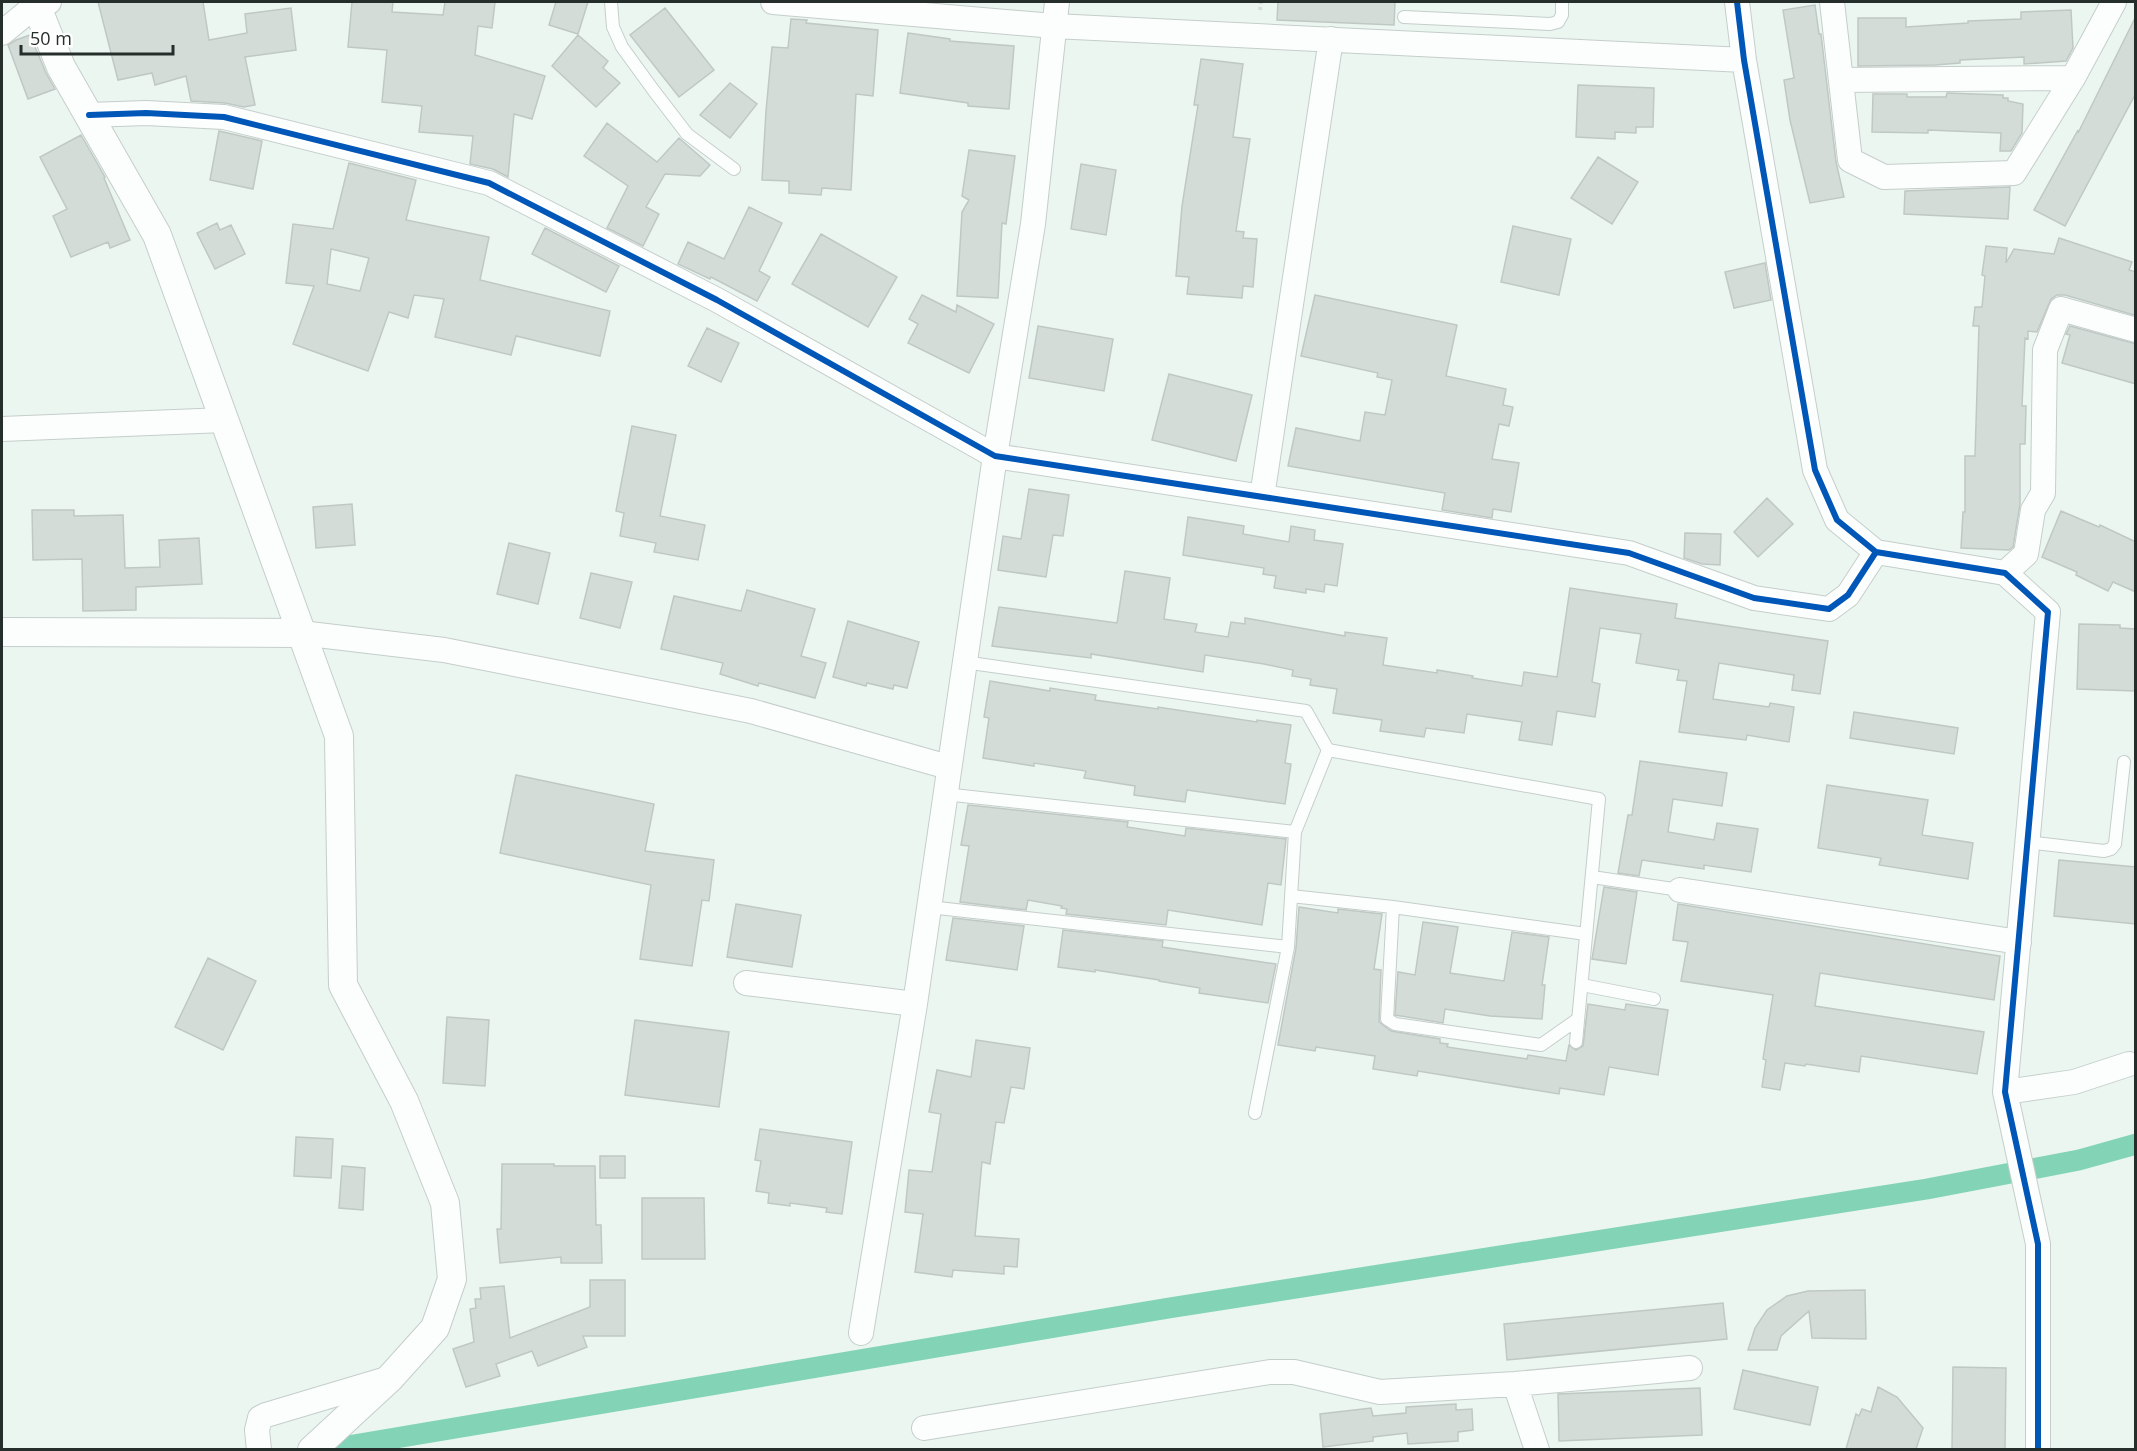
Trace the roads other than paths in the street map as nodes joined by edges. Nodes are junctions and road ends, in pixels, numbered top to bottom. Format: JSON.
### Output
{"nodes":[{"id":1,"x":611,"y":2,"type":"edge"},
{"id":2,"x":773,"y":2,"type":"edge"},
{"id":3,"x":1057,"y":2,"type":"edge"},
{"id":4,"x":1562,"y":2,"type":"edge"},
{"id":5,"x":1737,"y":2,"type":"edge"},
{"id":6,"x":1832,"y":2,"type":"edge"},
{"id":7,"x":2113,"y":2,"type":"edge"},
{"id":8,"x":40,"y":3,"type":"edge"},
{"id":9,"x":1404,"y":17,"type":"dead end"},
{"id":10,"x":1054,"y":26,"type":"junction"},
{"id":11,"x":2,"y":33,"type":"edge"},
{"id":12,"x":1331,"y":39,"type":"junction"},
{"id":13,"x":1744,"y":60,"type":"junction"},
{"id":14,"x":2073,"y":78,"type":"junction"},
{"id":15,"x":1841,"y":80,"type":"junction"},
{"id":16,"x":89,"y":115,"type":"junction"},
{"id":17,"x":734,"y":169,"type":"dead end"},
{"id":18,"x":2136,"y":330,"type":"edge"},
{"id":19,"x":224,"y":420,"type":"junction"},
{"id":20,"x":2,"y":429,"type":"edge"},
{"id":21,"x":995,"y":456,"type":"junction"},
{"id":22,"x":1262,"y":497,"type":"junction"},
{"id":23,"x":1876,"y":552,"type":"junction"},
{"id":24,"x":2005,"y":573,"type":"junction"},
{"id":25,"x":2,"y":632,"type":"edge"},
{"id":26,"x":301,"y":633,"type":"junction"},
{"id":27,"x":964,"y":662,"type":"junction"},
{"id":28,"x":1328,"y":750,"type":"junction"},
{"id":29,"x":2124,"y":762,"type":"dead end"},
{"id":30,"x":948,"y":766,"type":"junction"},
{"id":31,"x":944,"y":794,"type":"junction"},
{"id":32,"x":1295,"y":832,"type":"junction"},
{"id":33,"x":2027,"y":842,"type":"junction"},
{"id":34,"x":1592,"y":876,"type":"junction"},
{"id":35,"x":1680,"y":890,"type":"joint"},
{"id":36,"x":1291,"y":896,"type":"junction"},
{"id":37,"x":928,"y":907,"type":"junction"},
{"id":38,"x":1393,"y":907,"type":"junction"},
{"id":39,"x":1586,"y":934,"type":"junction"},
{"id":40,"x":2019,"y":942,"type":"junction"},
{"id":41,"x":1288,"y":947,"type":"junction"},
{"id":42,"x":746,"y":984,"type":"dead end"},
{"id":43,"x":1581,"y":985,"type":"junction"},
{"id":44,"x":1654,"y":999,"type":"dead end"},
{"id":45,"x":915,"y":1004,"type":"junction"},
{"id":46,"x":1578,"y":1019,"type":"junction"},
{"id":47,"x":1576,"y":1042,"type":"dead end"},
{"id":48,"x":2129,"y":1064,"type":"dead end"},
{"id":49,"x":2005,"y":1092,"type":"junction"},
{"id":50,"x":1255,"y":1113,"type":"dead end"},
{"id":51,"x":861,"y":1333,"type":"dead end"},
{"id":52,"x":1690,"y":1368,"type":"dead end"},
{"id":53,"x":390,"y":1378,"type":"junction"},
{"id":54,"x":1515,"y":1384,"type":"junction"},
{"id":55,"x":924,"y":1428,"type":"dead end"},
{"id":56,"x":259,"y":1449,"type":"edge"},
{"id":57,"x":312,"y":1449,"type":"edge"},
{"id":58,"x":1537,"y":1449,"type":"edge"},
{"id":59,"x":2038,"y":1449,"type":"edge"}],
"edges":[{"from":1,"to":17,"type":"lane"},
{"from":2,"to":10,"type":"street"},
{"from":3,"to":10,"type":"street"},
{"from":4,"to":9,"type":"lane"},
{"from":5,"to":13,"type":"street"},
{"from":6,"to":15,"type":"street"},
{"from":7,"to":14,"type":"street"},
{"from":8,"to":11,"type":"street"},
{"from":8,"to":16,"type":"street"},
{"from":10,"to":12,"type":"street"},
{"from":10,"to":21,"type":"street"},
{"from":12,"to":13,"type":"street"},
{"from":12,"to":22,"type":"street"},
{"from":13,"to":23,"type":"street"},
{"from":14,"to":15,"type":"street"},
{"from":14,"to":15,"type":"street"},
{"from":16,"to":19,"type":"street"},
{"from":16,"to":21,"type":"street"},
{"from":18,"to":24,"type":"street"},
{"from":19,"to":20,"type":"street"},
{"from":19,"to":26,"type":"street"},
{"from":21,"to":22,"type":"street"},
{"from":21,"to":27,"type":"street"},
{"from":22,"to":23,"type":"street"},
{"from":23,"to":24,"type":"street"},
{"from":24,"to":33,"type":"street"},
{"from":25,"to":26,"type":"street"},
{"from":26,"to":30,"type":"street"},
{"from":26,"to":53,"type":"street"},
{"from":27,"to":28,"type":"lane"},
{"from":27,"to":30,"type":"street"},
{"from":28,"to":32,"type":"lane"},
{"from":28,"to":34,"type":"lane"},
{"from":29,"to":33,"type":"lane"},
{"from":30,"to":31,"type":"street"},
{"from":31,"to":32,"type":"lane"},
{"from":31,"to":37,"type":"street"},
{"from":32,"to":36,"type":"lane"},
{"from":33,"to":40,"type":"street"},
{"from":34,"to":35,"type":"lane"},
{"from":34,"to":39,"type":"lane"},
{"from":35,"to":40,"type":"street"},
{"from":36,"to":38,"type":"lane"},
{"from":36,"to":41,"type":"lane"},
{"from":37,"to":41,"type":"lane"},
{"from":37,"to":45,"type":"street"},
{"from":38,"to":39,"type":"lane"},
{"from":38,"to":46,"type":"lane"},
{"from":39,"to":43,"type":"lane"},
{"from":40,"to":49,"type":"street"},
{"from":41,"to":50,"type":"lane"},
{"from":42,"to":45,"type":"street"},
{"from":43,"to":44,"type":"lane"},
{"from":43,"to":46,"type":"lane"},
{"from":45,"to":51,"type":"street"},
{"from":46,"to":47,"type":"lane"},
{"from":48,"to":49,"type":"street"},
{"from":49,"to":59,"type":"street"},
{"from":52,"to":54,"type":"street"},
{"from":53,"to":56,"type":"street"},
{"from":53,"to":57,"type":"street"},
{"from":54,"to":55,"type":"street"},
{"from":54,"to":58,"type":"street"}]}
